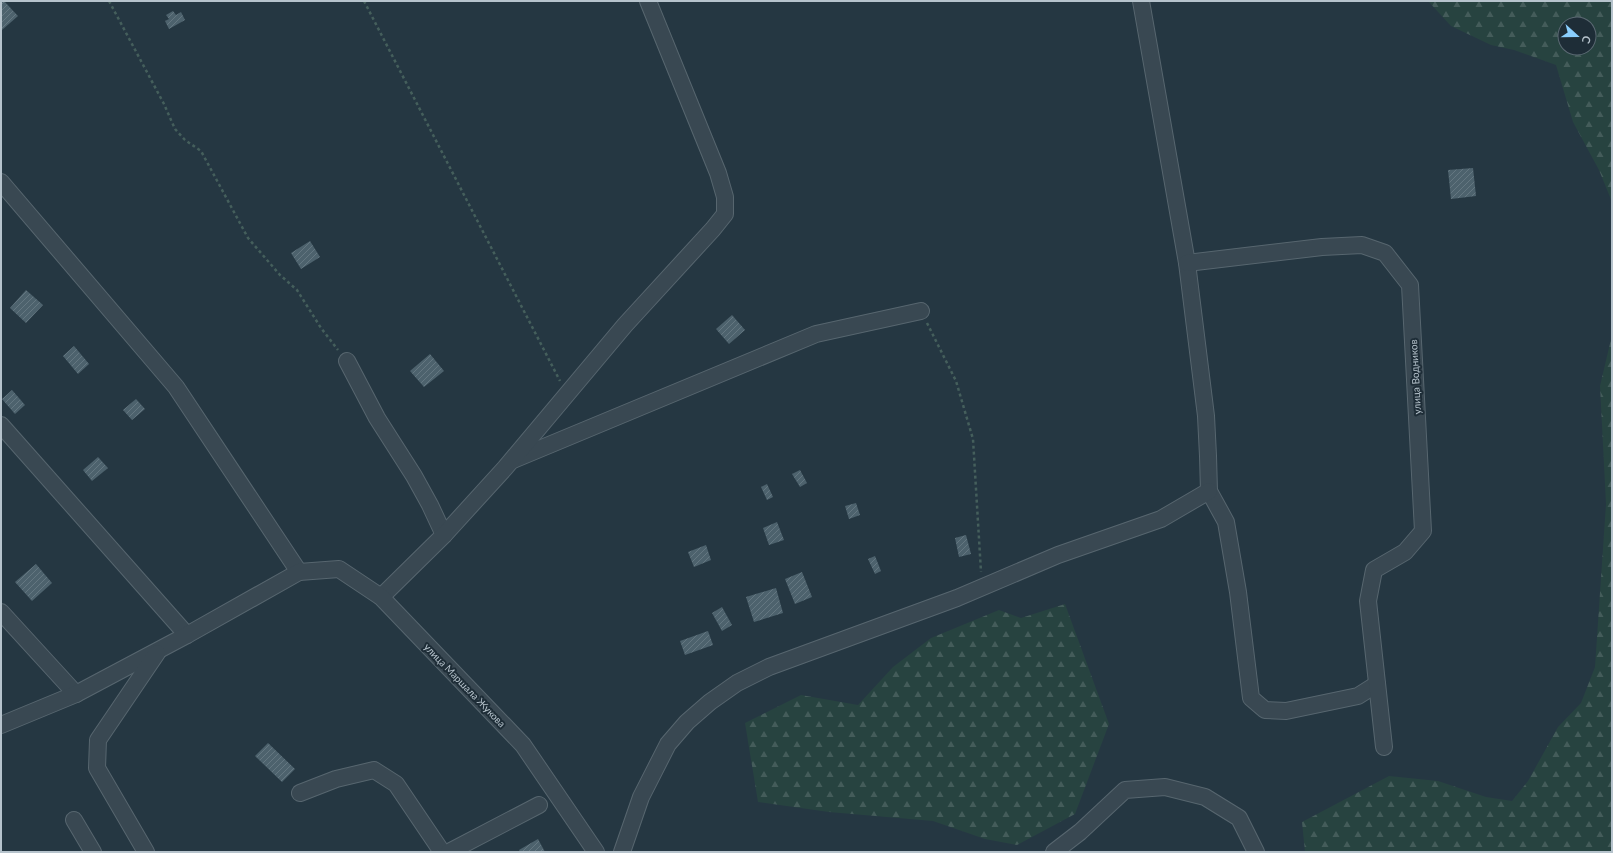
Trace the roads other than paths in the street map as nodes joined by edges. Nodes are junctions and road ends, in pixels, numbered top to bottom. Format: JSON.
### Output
{"nodes":[{"id":1,"x":648,"y":1,"type":"edge"},
{"id":2,"x":1141,"y":1,"type":"edge"},
{"id":3,"x":1,"y":182,"type":"edge"},
{"id":4,"x":1187,"y":263,"type":"junction"},
{"id":5,"x":921,"y":312,"type":"road end"},
{"id":6,"x":347,"y":362,"type":"road end"},
{"id":7,"x":1,"y":425,"type":"edge"},
{"id":8,"x":511,"y":461,"type":"junction"},
{"id":9,"x":1209,"y":491,"type":"junction"},
{"id":10,"x":444,"y":535,"type":"junction"},
{"id":11,"x":299,"y":572,"type":"junction"},
{"id":12,"x":381,"y":597,"type":"junction"},
{"id":13,"x":1,"y":612,"type":"edge"},
{"id":14,"x":187,"y":635,"type":"junction"},
{"id":15,"x":159,"y":650,"type":"junction"},
{"id":16,"x":1377,"y":684,"type":"junction"},
{"id":17,"x":76,"y":694,"type":"junction"},
{"id":18,"x":1,"y":725,"type":"edge"},
{"id":19,"x":1384,"y":747,"type":"dead end"},
{"id":20,"x":300,"y":793,"type":"dead end"},
{"id":21,"x":538,"y":805,"type":"dead end"},
{"id":22,"x":74,"y":820,"type":"dead end"},
{"id":23,"x":93,"y":852,"type":"edge"},
{"id":24,"x":146,"y":852,"type":"edge"},
{"id":25,"x":442,"y":852,"type":"edge"},
{"id":26,"x":449,"y":852,"type":"edge"},
{"id":27,"x":596,"y":852,"type":"edge"},
{"id":28,"x":622,"y":852,"type":"edge"},
{"id":29,"x":1054,"y":852,"type":"edge"},
{"id":30,"x":1256,"y":852,"type":"edge"}],
"edges":[{"from":1,"to":8,"type":"street"},
{"from":2,"to":4,"type":"street"},
{"from":3,"to":11,"type":"street"},
{"from":4,"to":9,"type":"street"},
{"from":4,"to":16,"type":"street","name":"улица Водников"},
{"from":5,"to":8,"type":"street"},
{"from":6,"to":10,"type":"street"},
{"from":7,"to":14,"type":"street"},
{"from":8,"to":10,"type":"street"},
{"from":9,"to":16,"type":"street"},
{"from":9,"to":28,"type":"street"},
{"from":10,"to":12,"type":"street"},
{"from":11,"to":12,"type":"street","name":"улица Маршала Жукова"},
{"from":11,"to":14,"type":"street"},
{"from":12,"to":27,"type":"street","name":"улица Маршала Жукова"},
{"from":13,"to":17,"type":"street"},
{"from":14,"to":15,"type":"street"},
{"from":15,"to":17,"type":"street"},
{"from":15,"to":24,"type":"street"},
{"from":16,"to":19,"type":"street","name":"улица Водников"},
{"from":17,"to":18,"type":"street"},
{"from":20,"to":25,"type":"street"},
{"from":21,"to":26,"type":"street"},
{"from":22,"to":23,"type":"street"},
{"from":29,"to":30,"type":"street"}]}
